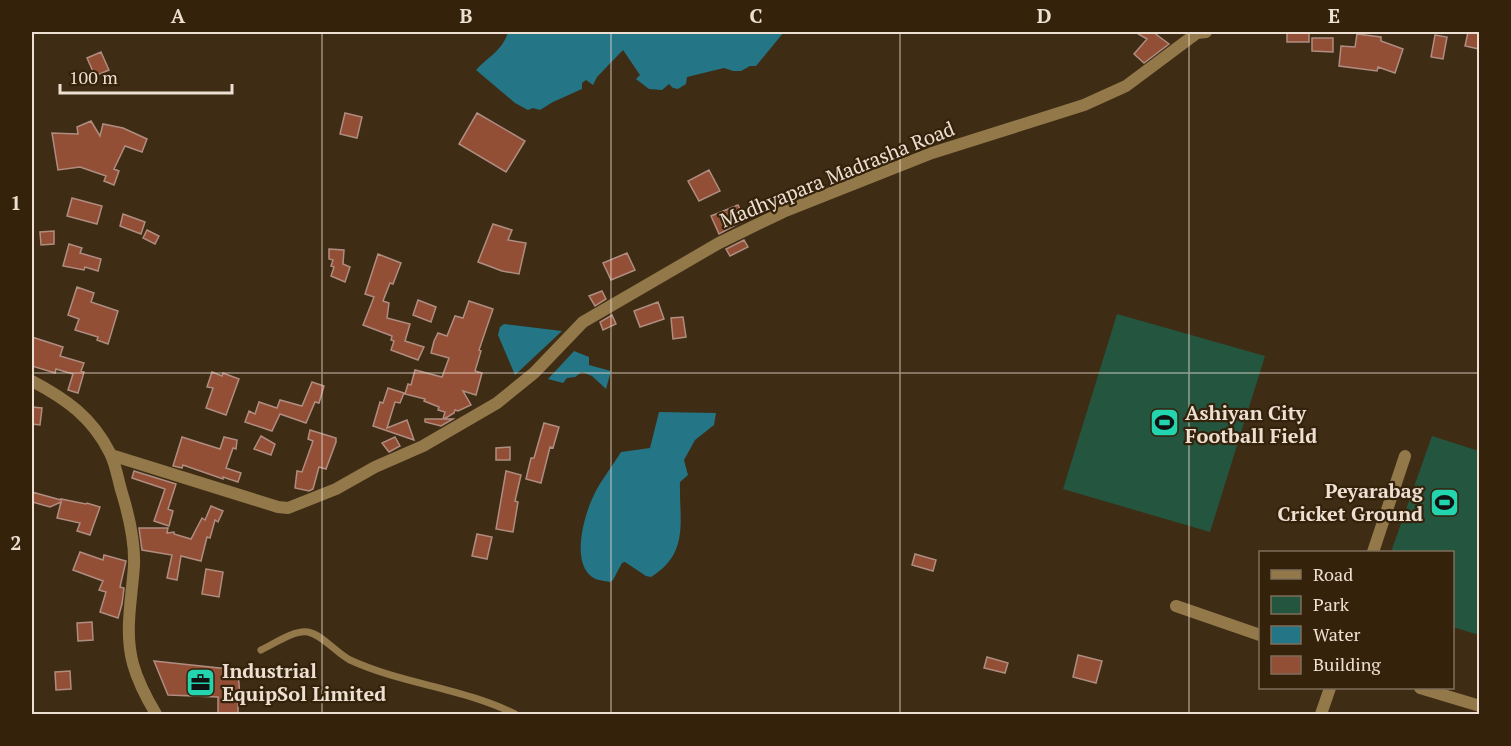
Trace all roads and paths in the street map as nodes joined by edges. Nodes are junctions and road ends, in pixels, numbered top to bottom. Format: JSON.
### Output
{"nodes":[{"id":1,"x":1206,"y":32,"type":"edge"},
{"id":2,"x":32,"y":381,"type":"edge"},
{"id":3,"x":111,"y":454,"type":"junction"},
{"id":4,"x":1405,"y":456,"type":"dead end"},
{"id":5,"x":1373,"y":551,"type":"edge"},
{"id":6,"x":1176,"y":606,"type":"dead end"},
{"id":7,"x":1259,"y":635,"type":"edge"},
{"id":8,"x":261,"y":650,"type":"dead end"},
{"id":9,"x":1329,"y":689,"type":"edge"},
{"id":10,"x":1426,"y":689,"type":"edge"},
{"id":11,"x":1479,"y":706,"type":"edge"},
{"id":12,"x":156,"y":714,"type":"edge"},
{"id":13,"x":515,"y":714,"type":"edge"},
{"id":14,"x":1321,"y":714,"type":"edge"}],
"edges":[{"from":1,"to":3,"type":"street","name":"Madhyapara Madrasha Road"},
{"from":2,"to":3,"type":"street"},
{"from":3,"to":12,"type":"street"},
{"from":4,"to":5,"type":"street"},
{"from":6,"to":7,"type":"street"},
{"from":8,"to":13,"type":"lane"},
{"from":9,"to":14,"type":"street"},
{"from":10,"to":11,"type":"street"}]}
